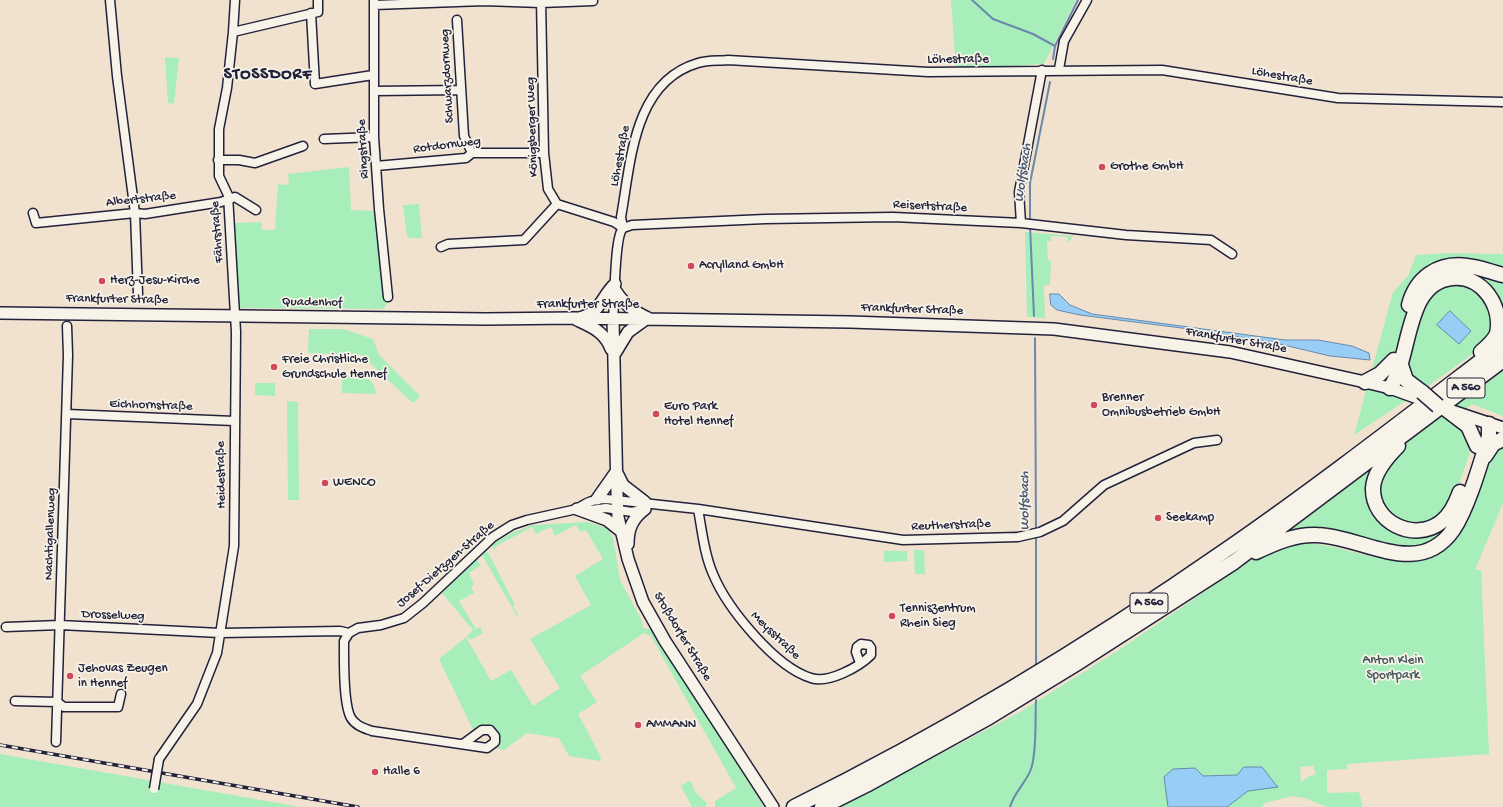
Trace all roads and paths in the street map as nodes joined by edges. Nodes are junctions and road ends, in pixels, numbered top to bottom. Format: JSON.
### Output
{"nodes":[{"id":1,"x":110,"y":0,"type":"edge"},
{"id":2,"x":235,"y":0,"type":"edge"},
{"id":3,"x":318,"y":0,"type":"edge"},
{"id":4,"x":1087,"y":0,"type":"edge"},
{"id":5,"x":564,"y":1,"type":"edge"},
{"id":6,"x":593,"y":1,"type":"dead end"},
{"id":7,"x":374,"y":2,"type":"edge"},
{"id":8,"x":541,"y":2,"type":"edge"},
{"id":9,"x":311,"y":13,"type":"junction"},
{"id":10,"x":458,"y":20,"type":"dead end"},
{"id":11,"x":233,"y":32,"type":"junction"},
{"id":12,"x":1042,"y":70,"type":"junction"},
{"id":13,"x":1059,"y":70,"type":"junction"},
{"id":14,"x":373,"y":75,"type":"junction"},
{"id":15,"x":461,"y":90,"type":"junction"},
{"id":16,"x":374,"y":92,"type":"junction"},
{"id":17,"x":1503,"y":102,"type":"edge"},
{"id":18,"x":374,"y":137,"type":"junction"},
{"id":19,"x":324,"y":139,"type":"dead end"},
{"id":20,"x":303,"y":146,"type":"dead end"},
{"id":21,"x":472,"y":153,"type":"junction"},
{"id":22,"x":544,"y":154,"type":"junction"},
{"id":23,"x":218,"y":160,"type":"junction"},
{"id":24,"x":376,"y":166,"type":"junction"},
{"id":25,"x":229,"y":199,"type":"junction"},
{"id":26,"x":557,"y":204,"type":"junction"},
{"id":27,"x":256,"y":210,"type":"dead end"},
{"id":28,"x":33,"y":213,"type":"dead end"},
{"id":29,"x":135,"y":213,"type":"junction"},
{"id":30,"x":1027,"y":224,"type":"junction"},
{"id":31,"x":623,"y":228,"type":"junction"},
{"id":32,"x":442,"y":247,"type":"dead end"},
{"id":33,"x":1232,"y":254,"type":"dead end"},
{"id":34,"x":1503,"y":275,"type":"edge"},
{"id":35,"x":615,"y":287,"type":"junction"},
{"id":36,"x":138,"y":294,"type":"dead end"},
{"id":37,"x":388,"y":297,"type":"dead end"},
{"id":38,"x":0,"y":313,"type":"edge"},
{"id":39,"x":234,"y":316,"type":"junction"},
{"id":40,"x":390,"y":318,"type":"joint"},
{"id":41,"x":573,"y":318,"type":"junction"},
{"id":42,"x":614,"y":319,"type":"junction"},
{"id":43,"x":649,"y":319,"type":"junction"},
{"id":44,"x":67,"y":326,"type":"dead end"},
{"id":45,"x":1503,"y":344,"type":"edge"},
{"id":46,"x":614,"y":355,"type":"junction"},
{"id":47,"x":1503,"y":360,"type":"edge"},
{"id":48,"x":1397,"y":362,"type":"junction"},
{"id":49,"x":1365,"y":382,"type":"junction"},
{"id":50,"x":1390,"y":388,"type":"junction"},
{"id":51,"x":1435,"y":405,"type":"junction"},
{"id":52,"x":67,"y":414,"type":"junction"},
{"id":53,"x":234,"y":421,"type":"junction"},
{"id":54,"x":1489,"y":424,"type":"junction"},
{"id":55,"x":1503,"y":428,"type":"edge"},
{"id":56,"x":1503,"y":439,"type":"edge"},
{"id":57,"x":1217,"y":440,"type":"dead end"},
{"id":58,"x":1477,"y":446,"type":"junction"},
{"id":59,"x":1480,"y":463,"type":"junction"},
{"id":60,"x":616,"y":471,"type":"junction"},
{"id":61,"x":597,"y":499,"type":"junction"},
{"id":62,"x":618,"y":504,"type":"junction"},
{"id":63,"x":645,"y":506,"type":"junction"},
{"id":64,"x":577,"y":509,"type":"junction"},
{"id":65,"x":698,"y":509,"type":"junction"},
{"id":66,"x":622,"y":532,"type":"junction"},
{"id":67,"x":628,"y":559,"type":"junction"},
{"id":68,"x":1234,"y":562,"type":"junction"},
{"id":69,"x":60,"y":626,"type":"junction"},
{"id":70,"x":6,"y":627,"type":"dead end"},
{"id":71,"x":220,"y":633,"type":"junction"},
{"id":72,"x":349,"y":633,"type":"junction"},
{"id":73,"x":860,"y":663,"type":"dead end"},
{"id":74,"x":121,"y":694,"type":"dead end"},
{"id":75,"x":15,"y":701,"type":"dead end"},
{"id":76,"x":57,"y":702,"type":"junction"},
{"id":77,"x":56,"y":742,"type":"dead end"},
{"id":78,"x":463,"y":744,"type":"dead end"},
{"id":79,"x":154,"y":789,"type":"dead end"},
{"id":80,"x":774,"y":807,"type":"edge"},
{"id":81,"x":794,"y":807,"type":"edge"},
{"id":82,"x":822,"y":807,"type":"edge"}],
"edges":[{"from":1,"to":29,"type":"street"},
{"from":2,"to":11,"type":"street","name":"Fährstraße"},
{"from":3,"to":9,"type":"street"},
{"from":4,"to":13,"type":"street"},
{"from":5,"to":6,"type":"street"},
{"from":5,"to":8,"type":"street"},
{"from":7,"to":8,"type":"street"},
{"from":7,"to":14,"type":"street","name":"Ringstraße"},
{"from":8,"to":22,"type":"street","name":"Königsberger Weg"},
{"from":9,"to":11,"type":"street"},
{"from":9,"to":14,"type":"street"},
{"from":10,"to":15,"type":"street","name":"Schwarzdornweg"},
{"from":11,"to":23,"type":"street","name":"Fährstraße"},
{"from":12,"to":13,"type":"street","name":"Löhestraße"},
{"from":12,"to":30,"type":"street"},
{"from":12,"to":31,"type":"street","name":"Löhestraße"},
{"from":13,"to":17,"type":"street","name":"Löhestraße"},
{"from":14,"to":16,"type":"street","name":"Ringstraße"},
{"from":15,"to":16,"type":"street"},
{"from":15,"to":21,"type":"street","name":"Schwarzdornweg"},
{"from":16,"to":18,"type":"street","name":"Ringstraße"},
{"from":18,"to":19,"type":"street"},
{"from":18,"to":24,"type":"street","name":"Ringstraße"},
{"from":20,"to":23,"type":"street"},
{"from":21,"to":22,"type":"street","name":"Rotdornweg"},
{"from":21,"to":24,"type":"street","name":"Rotdornweg"},
{"from":22,"to":26,"type":"street","name":"Königsberger Weg"},
{"from":23,"to":25,"type":"street","name":"Fährstraße"},
{"from":24,"to":37,"type":"street","name":"Ringstraße"},
{"from":25,"to":27,"type":"street","name":"Albertstraße"},
{"from":25,"to":29,"type":"street","name":"Albertstraße"},
{"from":25,"to":39,"type":"street","name":"Fährstraße"},
{"from":26,"to":31,"type":"street"},
{"from":26,"to":32,"type":"street"},
{"from":28,"to":29,"type":"street","name":"Albertstraße"},
{"from":29,"to":36,"type":"street"},
{"from":30,"to":31,"type":"street","name":"Reisertstraße"},
{"from":30,"to":33,"type":"street","name":"Reisertstraße"},
{"from":31,"to":35,"type":"street","name":"Löhestraße"},
{"from":34,"to":48,"type":"highway"},
{"from":35,"to":41,"type":"main road"},
{"from":35,"to":42,"type":"street","name":"Löhestraße"},
{"from":35,"to":43,"type":"main road"},
{"from":38,"to":39,"type":"main road","name":"Frankfurter Straße"},
{"from":39,"to":40,"type":"main road","name":"Quadenhof"},
{"from":39,"to":53,"type":"street","name":"Heidestraße"},
{"from":40,"to":41,"type":"main road","name":"Frankfurter Straße"},
{"from":41,"to":42,"type":"main road","name":"Frankfurter Straße"},
{"from":41,"to":46,"type":"main road"},
{"from":42,"to":43,"type":"main road","name":"Frankfurter Straße"},
{"from":42,"to":46,"type":"main road","name":"Stoßdorfer Straße"},
{"from":43,"to":46,"type":"main road"},
{"from":43,"to":49,"type":"main road","name":"Frankfurter Straße"},
{"from":44,"to":52,"type":"street","name":"Nachtigallenweg"},
{"from":45,"to":51,"type":"highway","number":"A 560"},
{"from":46,"to":60,"type":"main road","name":"Stoßdorfer Straße"},
{"from":47,"to":51,"type":"highway","number":"A 560"},
{"from":48,"to":49,"type":"highway"},
{"from":48,"to":50,"type":"highway"},
{"from":48,"to":51,"type":"highway"},
{"from":48,"to":51,"type":"highway"},
{"from":49,"to":50,"type":"main road","name":"Frankfurter Straße"},
{"from":50,"to":51,"type":"main road","name":"Frankfurter Straße"},
{"from":51,"to":54,"type":"main road","name":"Frankfurter Straße"},
{"from":51,"to":58,"type":"highway"},
{"from":51,"to":58,"type":"highway"},
{"from":51,"to":68,"type":"highway","number":"A 560"},
{"from":51,"to":81,"type":"highway","number":"A 560"},
{"from":52,"to":53,"type":"street","name":"Eichhornstraße"},
{"from":52,"to":69,"type":"street","name":"Nachtigallenweg"},
{"from":53,"to":71,"type":"street","name":"Heidestraße"},
{"from":54,"to":55,"type":"main road","name":"Frankfurter Straße"},
{"from":54,"to":58,"type":"highway"},
{"from":54,"to":59,"type":"highway"},
{"from":56,"to":59,"type":"highway"},
{"from":57,"to":65,"type":"street","name":"Reutherstraße"},
{"from":59,"to":68,"type":"highway"},
{"from":60,"to":61,"type":"main road"},
{"from":60,"to":62,"type":"main road","name":"Stoßdorfer Straße"},
{"from":60,"to":63,"type":"main road"},
{"from":61,"to":62,"type":"street","name":"Reutherstraße"},
{"from":61,"to":64,"type":"street"},
{"from":62,"to":63,"type":"street","name":"Reutherstraße"},
{"from":62,"to":64,"type":"street","name":"Josef-Dietzgen-Straße"},
{"from":62,"to":66,"type":"main road","name":"Stoßdorfer Straße"},
{"from":63,"to":65,"type":"street","name":"Reutherstraße"},
{"from":63,"to":67,"type":"main road"},
{"from":64,"to":66,"type":"main road"},
{"from":64,"to":72,"type":"street","name":"Josef-Dietzgen-Straße"},
{"from":65,"to":73,"type":"street","name":"Meysstraße"},
{"from":66,"to":67,"type":"main road","name":"Stoßdorfer Straße"},
{"from":67,"to":80,"type":"main road","name":"Stoßdorfer Straße"},
{"from":68,"to":82,"type":"highway","number":"A 560"},
{"from":69,"to":70,"type":"street","name":"Drosselweg"},
{"from":69,"to":71,"type":"street","name":"Drosselweg"},
{"from":69,"to":76,"type":"street","name":"Nachtigallenweg"},
{"from":71,"to":72,"type":"street"},
{"from":71,"to":79,"type":"street","name":"Heidestraße","bridge":true},
{"from":72,"to":78,"type":"street"},
{"from":74,"to":76,"type":"street"},
{"from":75,"to":76,"type":"street"},
{"from":76,"to":77,"type":"street","name":"Nachtigallenweg"}]}
